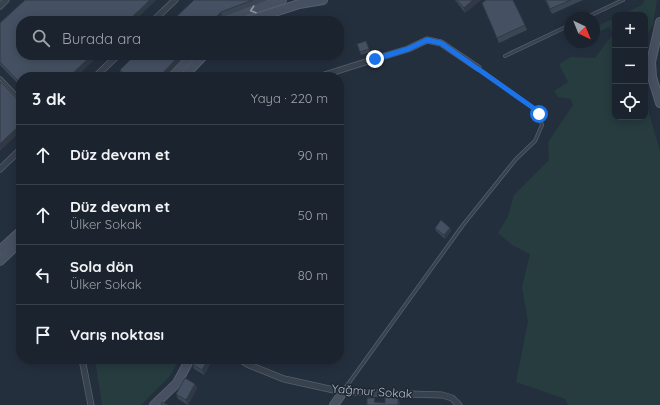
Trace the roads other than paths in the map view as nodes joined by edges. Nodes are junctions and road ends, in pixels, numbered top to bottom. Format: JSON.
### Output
{"nodes":[{"id":1,"x":6,"y":0,"type":"edge"},
{"id":2,"x":175,"y":0,"type":"edge"},
{"id":3,"x":282,"y":0,"type":"edge"},
{"id":4,"x":323,"y":0,"type":"edge"},
{"id":5,"x":623,"y":0,"type":"edge"},
{"id":6,"x":0,"y":6,"type":"edge"},
{"id":7,"x":598,"y":12,"type":"edge"},
{"id":8,"x":158,"y":16,"type":"edge"},
{"id":9,"x":232,"y":16,"type":"edge"},
{"id":10,"x":262,"y":16,"type":"edge"},
{"id":11,"x":660,"y":22,"type":"edge"},
{"id":12,"x":564,"y":28,"type":"edge"},
{"id":13,"x":505,"y":56,"type":"dead end"},
{"id":14,"x":113,"y":60,"type":"edge"},
{"id":15,"x":187,"y":60,"type":"edge"},
{"id":16,"x":199,"y":60,"type":"edge"},
{"id":17,"x":478,"y":68,"type":"joint"},
{"id":18,"x":100,"y":72,"type":"edge"},
{"id":19,"x":177,"y":72,"type":"edge"},
{"id":20,"x":188,"y":72,"type":"edge"},
{"id":21,"x":334,"y":72,"type":"edge"},
{"id":22,"x":0,"y":78,"type":"edge"},
{"id":23,"x":16,"y":95,"type":"edge"},
{"id":24,"x":660,"y":103,"type":"edge"},
{"id":25,"x":16,"y":154,"type":"edge"},
{"id":26,"x":16,"y":157,"type":"edge"},
{"id":27,"x":9,"y":161,"type":"junction"},
{"id":28,"x":0,"y":169,"type":"edge"},
{"id":29,"x":16,"y":235,"type":"edge"},
{"id":30,"x":16,"y":246,"type":"edge"},
{"id":31,"x":0,"y":250,"type":"edge"},
{"id":32,"x":0,"y":261,"type":"edge"},
{"id":33,"x":83,"y":364,"type":"edge"},
{"id":34,"x":187,"y":364,"type":"edge"},
{"id":35,"x":247,"y":364,"type":"edge"},
{"id":36,"x":343,"y":392,"type":"junction"},
{"id":37,"x":92,"y":405,"type":"edge"},
{"id":38,"x":154,"y":405,"type":"edge"},
{"id":39,"x":334,"y":405,"type":"edge"},
{"id":40,"x":459,"y":405,"type":"edge"}],
"edges":[{"from":1,"to":6,"type":"street"},
{"from":2,"to":8,"type":"street"},
{"from":3,"to":9,"type":"street","one_way":true},
{"from":4,"to":10,"type":"street"},
{"from":5,"to":7,"type":"lane"},
{"from":11,"to":24,"type":"street"},
{"from":12,"to":13,"type":"lane"},
{"from":14,"to":18,"type":"street"},
{"from":15,"to":19,"type":"street"},
{"from":16,"to":20,"type":"street"},
{"from":17,"to":21,"type":"street"},
{"from":17,"to":36,"type":"lane"},
{"from":22,"to":23,"type":"lane"},
{"from":25,"to":27,"type":"street"},
{"from":26,"to":27,"type":"lane"},
{"from":27,"to":28,"type":"street"},
{"from":29,"to":31,"type":"street"},
{"from":30,"to":32,"type":"street"},
{"from":33,"to":37,"type":"street"},
{"from":34,"to":38,"type":"street"},
{"from":35,"to":36,"type":"street","name":"Yağmur Sokak"},
{"from":36,"to":39,"type":"street"},
{"from":36,"to":40,"type":"street","name":"Yağmur Sokak"}]}
